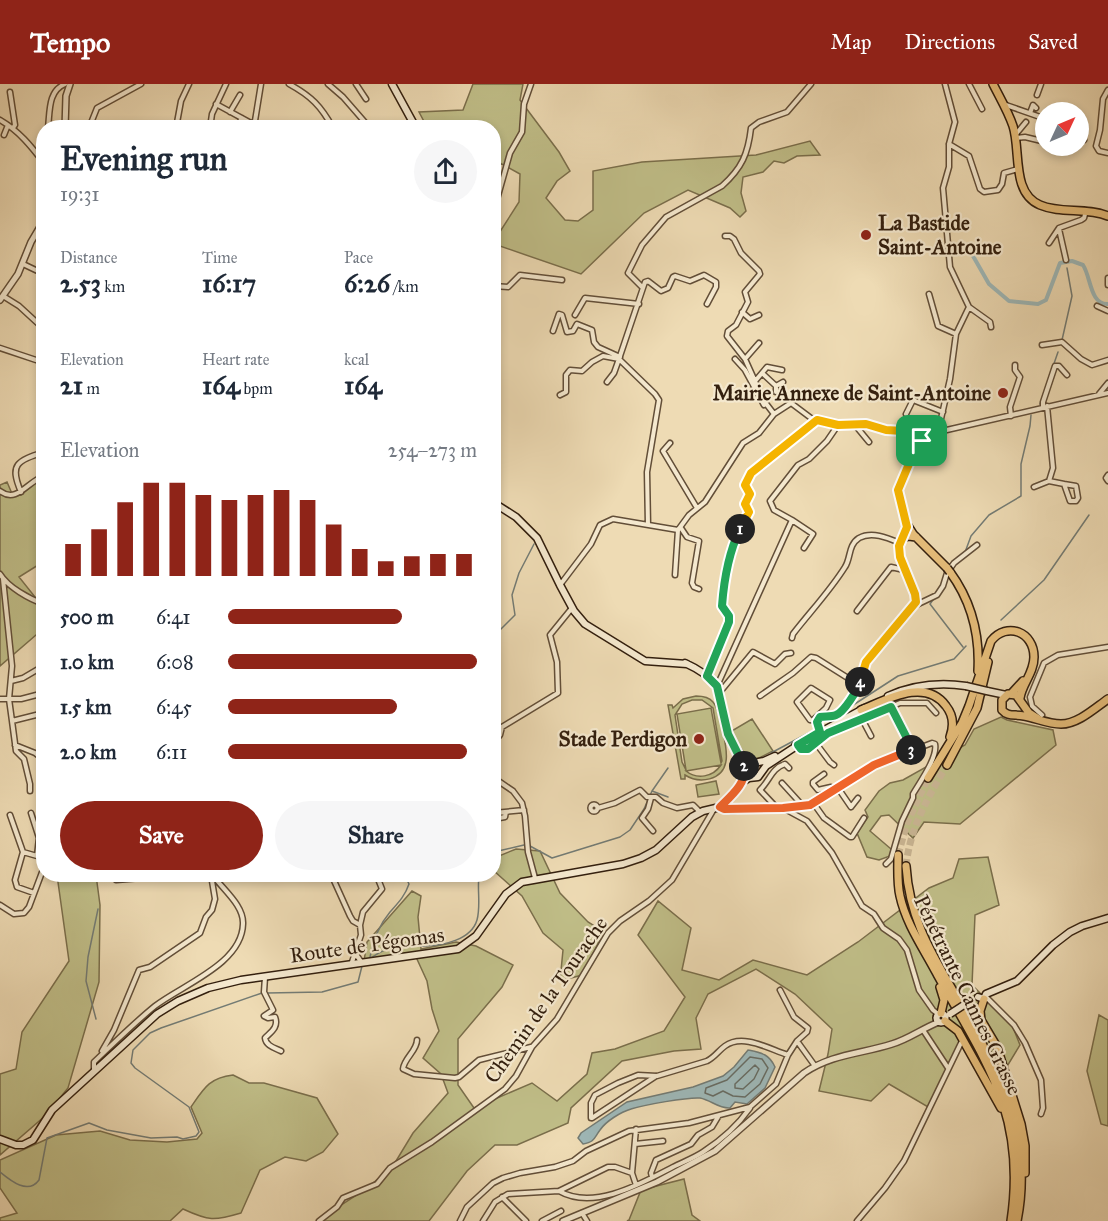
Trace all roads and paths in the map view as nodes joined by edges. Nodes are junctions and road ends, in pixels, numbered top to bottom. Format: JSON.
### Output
{"nodes":[{"id":1,"x":65,"y":84,"type":"edge"},
{"id":2,"x":70,"y":84,"type":"edge"},
{"id":3,"x":141,"y":84,"type":"edge"},
{"id":4,"x":189,"y":84,"type":"edge"},
{"id":5,"x":226,"y":84,"type":"edge"},
{"id":6,"x":261,"y":84,"type":"edge"},
{"id":7,"x":289,"y":84,"type":"edge"},
{"id":8,"x":328,"y":84,"type":"edge"},
{"id":9,"x":356,"y":84,"type":"edge"},
{"id":10,"x":392,"y":84,"type":"edge"},
{"id":11,"x":531,"y":84,"type":"edge"},
{"id":12,"x":811,"y":84,"type":"edge"},
{"id":13,"x":945,"y":84,"type":"edge"},
{"id":14,"x":969,"y":84,"type":"edge"},
{"id":15,"x":993,"y":84,"type":"edge"},
{"id":16,"x":1041,"y":84,"type":"edge"},
{"id":17,"x":334,"y":86,"type":"edge"},
{"id":18,"x":1108,"y":90,"type":"edge"},
{"id":19,"x":10,"y":92,"type":"dead end"},
{"id":20,"x":240,"y":95,"type":"dead end"},
{"id":21,"x":1037,"y":95,"type":"dead end"},
{"id":22,"x":366,"y":99,"type":"dead end"},
{"id":23,"x":216,"y":104,"type":"junction"},
{"id":24,"x":1003,"y":104,"type":"junction"},
{"id":25,"x":1035,"y":107,"type":"edge"},
{"id":26,"x":982,"y":109,"type":"dead end"},
{"id":27,"x":230,"y":112,"type":"junction"},
{"id":28,"x":1030,"y":113,"type":"junction"},
{"id":29,"x":1035,"y":115,"type":"edge"},
{"id":30,"x":242,"y":118,"type":"joint"},
{"id":31,"x":0,"y":120,"type":"edge"},
{"id":32,"x":49,"y":120,"type":"edge"},
{"id":33,"x":65,"y":120,"type":"edge"},
{"id":34,"x":92,"y":120,"type":"edge"},
{"id":35,"x":177,"y":120,"type":"edge"},
{"id":36,"x":212,"y":120,"type":"edge"},
{"id":37,"x":245,"y":120,"type":"edge"},
{"id":38,"x":255,"y":120,"type":"edge"},
{"id":39,"x":328,"y":120,"type":"edge"},
{"id":40,"x":363,"y":120,"type":"edge"},
{"id":41,"x":412,"y":120,"type":"edge"},
{"id":42,"x":1026,"y":122,"type":"dead end"},
{"id":43,"x":8,"y":125,"type":"junction"},
{"id":44,"x":13,"y":128,"type":"junction"},
{"id":45,"x":4,"y":135,"type":"dead end"},
{"id":46,"x":1016,"y":136,"type":"junction"},
{"id":47,"x":1035,"y":139,"type":"edge"},
{"id":48,"x":949,"y":144,"type":"junction"},
{"id":49,"x":36,"y":153,"type":"edge"},
{"id":50,"x":1108,"y":153,"type":"edge"},
{"id":51,"x":1019,"y":169,"type":"junction"},
{"id":52,"x":501,"y":185,"type":"edge"},
{"id":53,"x":1086,"y":210,"type":"junction"},
{"id":54,"x":1108,"y":216,"type":"edge"},
{"id":55,"x":1059,"y":228,"type":"junction"},
{"id":56,"x":36,"y":234,"type":"edge"},
{"id":57,"x":725,"y":236,"type":"dead end"},
{"id":58,"x":1049,"y":243,"type":"dead end"},
{"id":59,"x":1066,"y":260,"type":"dead end"},
{"id":60,"x":23,"y":264,"type":"junction"},
{"id":61,"x":36,"y":270,"type":"edge"},
{"id":62,"x":1108,"y":278,"type":"edge"},
{"id":63,"x":562,"y":280,"type":"dead end"},
{"id":64,"x":1108,"y":285,"type":"edge"},
{"id":65,"x":501,"y":286,"type":"edge"},
{"id":66,"x":642,"y":287,"type":"junction"},
{"id":67,"x":929,"y":294,"type":"dead end"},
{"id":68,"x":1,"y":298,"type":"edge"},
{"id":69,"x":639,"y":304,"type":"junction"},
{"id":70,"x":707,"y":304,"type":"dead end"},
{"id":71,"x":1097,"y":306,"type":"dead end"},
{"id":72,"x":969,"y":307,"type":"junction"},
{"id":73,"x":1108,"y":310,"type":"edge"},
{"id":74,"x":742,"y":312,"type":"junction"},
{"id":75,"x":575,"y":315,"type":"dead end"},
{"id":76,"x":759,"y":315,"type":"dead end"},
{"id":77,"x":36,"y":322,"type":"edge"},
{"id":78,"x":991,"y":327,"type":"dead end"},
{"id":79,"x":553,"y":331,"type":"dead end"},
{"id":80,"x":956,"y":334,"type":"junction"},
{"id":81,"x":759,"y":343,"type":"dead end"},
{"id":82,"x":1042,"y":345,"type":"dead end"},
{"id":83,"x":0,"y":348,"type":"edge"},
{"id":84,"x":619,"y":358,"type":"junction"},
{"id":85,"x":36,"y":359,"type":"edge"},
{"id":86,"x":735,"y":359,"type":"dead end"},
{"id":87,"x":745,"y":359,"type":"junction"},
{"id":88,"x":1108,"y":360,"type":"edge"},
{"id":89,"x":1015,"y":365,"type":"dead end"},
{"id":90,"x":782,"y":370,"type":"dead end"},
{"id":91,"x":762,"y":373,"type":"junction"},
{"id":92,"x":1067,"y":375,"type":"dead end"},
{"id":93,"x":756,"y":381,"type":"junction"},
{"id":94,"x":607,"y":382,"type":"dead end"},
{"id":95,"x":783,"y":382,"type":"dead end"},
{"id":96,"x":1108,"y":384,"type":"edge"},
{"id":97,"x":776,"y":386,"type":"junction"},
{"id":98,"x":776,"y":392,"type":"dead end"},
{"id":99,"x":1108,"y":393,"type":"edge"},
{"id":100,"x":1099,"y":394,"type":"junction"},
{"id":101,"x":560,"y":395,"type":"dead end"},
{"id":102,"x":1045,"y":406,"type":"junction"},
{"id":103,"x":943,"y":412,"type":"junction"},
{"id":104,"x":906,"y":414,"type":"dead end"},
{"id":105,"x":773,"y":415,"type":"junction"},
{"id":106,"x":1011,"y":416,"type":"junction"},
{"id":107,"x":817,"y":420,"type":"junction"},
{"id":108,"x":838,"y":425,"type":"junction"},
{"id":109,"x":855,"y":425,"type":"junction"},
{"id":110,"x":938,"y":432,"type":"junction"},
{"id":111,"x":922,"y":441,"type":"junction"},
{"id":112,"x":869,"y":442,"type":"dead end"},
{"id":113,"x":670,"y":443,"type":"dead end"},
{"id":114,"x":36,"y":455,"type":"edge"},
{"id":115,"x":1108,"y":475,"type":"edge"},
{"id":116,"x":36,"y":480,"type":"edge"},
{"id":117,"x":1049,"y":481,"type":"junction"},
{"id":118,"x":1108,"y":481,"type":"edge"},
{"id":119,"x":1064,"y":484,"type":"junction"},
{"id":120,"x":1034,"y":487,"type":"dead end"},
{"id":121,"x":0,"y":491,"type":"edge"},
{"id":122,"x":21,"y":492,"type":"junction"},
{"id":123,"x":697,"y":508,"type":"junction"},
{"id":124,"x":501,"y":509,"type":"edge"},
{"id":125,"x":792,"y":520,"type":"junction"},
{"id":126,"x":906,"y":524,"type":"junction"},
{"id":127,"x":648,"y":525,"type":"junction"},
{"id":128,"x":680,"y":529,"type":"junction"},
{"id":129,"x":916,"y":537,"type":"junction"},
{"id":130,"x":901,"y":541,"type":"junction"},
{"id":131,"x":977,"y":545,"type":"dead end"},
{"id":132,"x":804,"y":548,"type":"dead end"},
{"id":133,"x":904,"y":570,"type":"junction"},
{"id":134,"x":0,"y":574,"type":"edge"},
{"id":135,"x":675,"y":576,"type":"dead end"},
{"id":136,"x":3,"y":579,"type":"junction"},
{"id":137,"x":560,"y":585,"type":"junction"},
{"id":138,"x":699,"y":589,"type":"dead end"},
{"id":139,"x":36,"y":600,"type":"edge"},
{"id":140,"x":914,"y":606,"type":"junction"},
{"id":141,"x":572,"y":607,"type":"junction"},
{"id":142,"x":857,"y":611,"type":"dead end"},
{"id":143,"x":792,"y":638,"type":"dead end"},
{"id":144,"x":1108,"y":647,"type":"edge"},
{"id":145,"x":792,"y":653,"type":"dead end"},
{"id":146,"x":36,"y":670,"type":"edge"},
{"id":147,"x":707,"y":676,"type":"junction"},
{"id":148,"x":10,"y":681,"type":"junction"},
{"id":149,"x":978,"y":682,"type":"junction"},
{"id":150,"x":859,"y":685,"type":"junction"},
{"id":151,"x":718,"y":689,"type":"junction"},
{"id":152,"x":987,"y":691,"type":"junction"},
{"id":153,"x":1008,"y":695,"type":"junction"},
{"id":154,"x":36,"y":696,"type":"edge"},
{"id":155,"x":760,"y":696,"type":"dead end"},
{"id":156,"x":0,"y":699,"type":"edge"},
{"id":157,"x":9,"y":699,"type":"junction"},
{"id":158,"x":1108,"y":699,"type":"edge"},
{"id":159,"x":1021,"y":702,"type":"junction"},
{"id":160,"x":1001,"y":704,"type":"junction"},
{"id":161,"x":891,"y":707,"type":"junction"},
{"id":162,"x":861,"y":710,"type":"junction"},
{"id":163,"x":936,"y":713,"type":"dead end"},
{"id":164,"x":36,"y":715,"type":"edge"},
{"id":165,"x":1015,"y":715,"type":"junction"},
{"id":166,"x":1041,"y":717,"type":"junction"},
{"id":167,"x":862,"y":719,"type":"junction"},
{"id":168,"x":12,"y":721,"type":"junction"},
{"id":169,"x":815,"y":721,"type":"junction"},
{"id":170,"x":501,"y":731,"type":"edge"},
{"id":171,"x":820,"y":732,"type":"junction"},
{"id":172,"x":871,"y":736,"type":"dead end"},
{"id":173,"x":906,"y":736,"type":"junction"},
{"id":174,"x":899,"y":739,"type":"dead end"},
{"id":175,"x":816,"y":742,"type":"junction"},
{"id":176,"x":15,"y":745,"type":"junction"},
{"id":177,"x":798,"y":745,"type":"junction"},
{"id":178,"x":913,"y":750,"type":"junction"},
{"id":179,"x":36,"y":754,"type":"edge"},
{"id":180,"x":757,"y":763,"type":"junction"},
{"id":181,"x":834,"y":765,"type":"dead end"},
{"id":182,"x":936,"y":765,"type":"junction"},
{"id":183,"x":946,"y":765,"type":"tunnel mouth"},
{"id":184,"x":789,"y":768,"type":"dead end"},
{"id":185,"x":746,"y":769,"type":"junction"},
{"id":186,"x":762,"y":770,"type":"junction"},
{"id":187,"x":824,"y":774,"type":"dead end"},
{"id":188,"x":928,"y":778,"type":"tunnel mouth"},
{"id":189,"x":782,"y":783,"type":"dead end"},
{"id":190,"x":501,"y":784,"type":"edge"},
{"id":191,"x":836,"y":789,"type":"junction"},
{"id":192,"x":30,"y":791,"type":"dead end"},
{"id":193,"x":649,"y":798,"type":"junction"},
{"id":194,"x":858,"y":798,"type":"dead end"},
{"id":195,"x":814,"y":804,"type":"junction"},
{"id":196,"x":803,"y":807,"type":"junction"},
{"id":197,"x":598,"y":808,"type":"dead end"},
{"id":198,"x":717,"y":808,"type":"junction"},
{"id":199,"x":780,"y":808,"type":"junction"},
{"id":200,"x":524,"y":810,"type":"junction"},
{"id":201,"x":501,"y":812,"type":"edge"},
{"id":202,"x":506,"y":812,"type":"junction"},
{"id":203,"x":31,"y":813,"type":"dead end"},
{"id":204,"x":701,"y":813,"type":"junction"},
{"id":205,"x":10,"y":815,"type":"dead end"},
{"id":206,"x":501,"y":818,"type":"edge"},
{"id":207,"x":864,"y":819,"type":"dead end"},
{"id":208,"x":36,"y":829,"type":"edge"},
{"id":209,"x":653,"y":831,"type":"dead end"},
{"id":210,"x":23,"y":852,"type":"junction"},
{"id":211,"x":898,"y":855,"type":"tunnel mouth"},
{"id":212,"x":36,"y":856,"type":"edge"},
{"id":213,"x":886,"y":864,"type":"dead end"},
{"id":214,"x":906,"y":866,"type":"tunnel mouth"},
{"id":215,"x":535,"y":878,"type":"junction"},
{"id":216,"x":38,"y":882,"type":"edge"},
{"id":217,"x":212,"y":882,"type":"edge"},
{"id":218,"x":218,"y":882,"type":"edge"},
{"id":219,"x":335,"y":882,"type":"edge"},
{"id":220,"x":379,"y":882,"type":"edge"},
{"id":221,"x":34,"y":893,"type":"junction"},
{"id":222,"x":0,"y":905,"type":"edge"},
{"id":223,"x":1108,"y":918,"type":"edge"},
{"id":224,"x":360,"y":925,"type":"junction"},
{"id":225,"x":910,"y":925,"type":"junction"},
{"id":226,"x":355,"y":953,"type":"junction"},
{"id":227,"x":363,"y":963,"type":"junction"},
{"id":228,"x":351,"y":965,"type":"junction"},
{"id":229,"x":265,"y":977,"type":"junction"},
{"id":230,"x":780,"y":990,"type":"dead end"},
{"id":231,"x":983,"y":997,"type":"junction"},
{"id":232,"x":942,"y":1017,"type":"junction"},
{"id":233,"x":923,"y":1030,"type":"junction"},
{"id":234,"x":417,"y":1040,"type":"dead end"},
{"id":235,"x":797,"y":1041,"type":"junction"},
{"id":236,"x":962,"y":1043,"type":"dead end"},
{"id":237,"x":532,"y":1047,"type":"junction"},
{"id":238,"x":281,"y":1050,"type":"dead end"},
{"id":239,"x":788,"y":1055,"type":"junction"},
{"id":240,"x":99,"y":1057,"type":"junction"},
{"id":241,"x":815,"y":1066,"type":"junction"},
{"id":242,"x":948,"y":1068,"type":"junction"},
{"id":243,"x":94,"y":1071,"type":"junction"},
{"id":244,"x":657,"y":1076,"type":"junction"},
{"id":245,"x":750,"y":1107,"type":"junction"},
{"id":246,"x":735,"y":1112,"type":"junction"},
{"id":247,"x":1041,"y":1114,"type":"dead end"},
{"id":248,"x":718,"y":1117,"type":"junction"},
{"id":249,"x":741,"y":1120,"type":"junction"},
{"id":250,"x":636,"y":1129,"type":"junction"},
{"id":251,"x":0,"y":1139,"type":"edge"},
{"id":252,"x":663,"y":1141,"type":"dead end"},
{"id":253,"x":635,"y":1144,"type":"junction"},
{"id":254,"x":1013,"y":1144,"type":"junction"},
{"id":255,"x":632,"y":1173,"type":"junction"},
{"id":256,"x":652,"y":1177,"type":"junction"},
{"id":257,"x":636,"y":1185,"type":"junction"},
{"id":258,"x":559,"y":1191,"type":"junction"},
{"id":259,"x":502,"y":1197,"type":"junction"},
{"id":260,"x":1020,"y":1209,"type":"junction"},
{"id":261,"x":561,"y":1211,"type":"dead end"},
{"id":262,"x":582,"y":1212,"type":"junction"},
{"id":263,"x":319,"y":1221,"type":"edge"},
{"id":264,"x":460,"y":1221,"type":"edge"},
{"id":265,"x":483,"y":1221,"type":"edge"},
{"id":266,"x":526,"y":1221,"type":"edge"},
{"id":267,"x":542,"y":1221,"type":"edge"},
{"id":268,"x":563,"y":1221,"type":"edge"},
{"id":269,"x":587,"y":1221,"type":"edge"},
{"id":270,"x":858,"y":1221,"type":"edge"},
{"id":271,"x":1011,"y":1221,"type":"edge"},
{"id":272,"x":1017,"y":1221,"type":"edge"}],
"edges":[{"from":1,"to":32,"type":"street"},
{"from":2,"to":33,"type":"street"},
{"from":3,"to":34,"type":"street"},
{"from":4,"to":35,"type":"street"},
{"from":5,"to":23,"type":"street"},
{"from":6,"to":38,"type":"street"},
{"from":7,"to":39,"type":"street"},
{"from":8,"to":17,"type":"street"},
{"from":9,"to":22,"type":"street"},
{"from":10,"to":41,"type":"main road"},
{"from":11,"to":52,"type":"street"},
{"from":12,"to":66,"type":"street"},
{"from":13,"to":48,"type":"street"},
{"from":14,"to":26,"type":"street"},
{"from":15,"to":24,"type":"main road"},
{"from":16,"to":21,"type":"street"},
{"from":17,"to":40,"type":"street"},
{"from":18,"to":50,"type":"street"},
{"from":19,"to":44,"type":"street"},
{"from":20,"to":27,"type":"street"},
{"from":23,"to":27,"type":"street"},
{"from":23,"to":36,"type":"street"},
{"from":24,"to":28,"type":"street"},
{"from":24,"to":46,"type":"main road"},
{"from":25,"to":28,"type":"street"},
{"from":27,"to":30,"type":"street"},
{"from":28,"to":29,"type":"street"},
{"from":30,"to":37,"type":"street"},
{"from":31,"to":43,"type":"street"},
{"from":42,"to":46,"type":"street"},
{"from":43,"to":44,"type":"street"},
{"from":43,"to":45,"type":"street"},
{"from":44,"to":49,"type":"street"},
{"from":46,"to":47,"type":"street"},
{"from":46,"to":51,"type":"main road"},
{"from":48,"to":51,"type":"street"},
{"from":48,"to":72,"type":"street"},
{"from":51,"to":53,"type":"main road"},
{"from":53,"to":54,"type":"main road"},
{"from":53,"to":55,"type":"street"},
{"from":55,"to":58,"type":"street"},
{"from":55,"to":59,"type":"street"},
{"from":56,"to":60,"type":"street"},
{"from":57,"to":74,"type":"street"},
{"from":60,"to":61,"type":"street"},
{"from":60,"to":68,"type":"street"},
{"from":62,"to":64,"type":"street"},
{"from":63,"to":65,"type":"street"},
{"from":66,"to":69,"type":"street"},
{"from":66,"to":70,"type":"street"},
{"from":67,"to":80,"type":"street"},
{"from":68,"to":77,"type":"street"},
{"from":69,"to":75,"type":"street"},
{"from":69,"to":84,"type":"street"},
{"from":71,"to":73,"type":"street"},
{"from":72,"to":78,"type":"street"},
{"from":72,"to":80,"type":"street"},
{"from":74,"to":76,"type":"street"},
{"from":74,"to":87,"type":"street"},
{"from":79,"to":84,"type":"street"},
{"from":80,"to":103,"type":"street"},
{"from":81,"to":87,"type":"street"},
{"from":82,"to":88,"type":"street"},
{"from":83,"to":85,"type":"street"},
{"from":84,"to":94,"type":"street"},
{"from":84,"to":101,"type":"street"},
{"from":84,"to":127,"type":"street"},
{"from":86,"to":105,"type":"street"},
{"from":87,"to":93,"type":"street"},
{"from":89,"to":106,"type":"street"},
{"from":90,"to":91,"type":"street"},
{"from":91,"to":93,"type":"street"},
{"from":91,"to":97,"type":"street"},
{"from":92,"to":102,"type":"street"},
{"from":93,"to":105,"type":"street"},
{"from":95,"to":97,"type":"street"},
{"from":96,"to":100,"type":"street"},
{"from":97,"to":98,"type":"street"},
{"from":99,"to":100,"type":"street"},
{"from":100,"to":102,"type":"street"},
{"from":102,"to":106,"type":"street"},
{"from":102,"to":117,"type":"street"},
{"from":103,"to":104,"type":"street"},
{"from":103,"to":110,"type":"street"},
{"from":105,"to":107,"type":"street"},
{"from":105,"to":123,"type":"street"},
{"from":106,"to":110,"type":"street"},
{"from":107,"to":108,"type":"street"},
{"from":107,"to":147,"type":"street"},
{"from":108,"to":109,"type":"street"},
{"from":108,"to":125,"type":"street"},
{"from":109,"to":111,"type":"street"},
{"from":109,"to":112,"type":"street"},
{"from":110,"to":111,"type":"street"},
{"from":111,"to":126,"type":"street"},
{"from":113,"to":123,"type":"street"},
{"from":114,"to":122,"type":"street"},
{"from":115,"to":118,"type":"street"},
{"from":116,"to":122,"type":"street"},
{"from":117,"to":119,"type":"street"},
{"from":117,"to":120,"type":"street"},
{"from":119,"to":119,"type":"street"},
{"from":121,"to":122,"type":"street"},
{"from":123,"to":128,"type":"street"},
{"from":124,"to":137,"type":"main road"},
{"from":125,"to":132,"type":"street"},
{"from":125,"to":151,"type":"street"},
{"from":126,"to":129,"type":"main road"},
{"from":126,"to":130,"type":"street"},
{"from":127,"to":128,"type":"street"},
{"from":127,"to":137,"type":"street"},
{"from":128,"to":135,"type":"street"},
{"from":128,"to":138,"type":"street"},
{"from":129,"to":130,"type":"main road"},
{"from":129,"to":149,"type":"main road"},
{"from":130,"to":133,"type":"street"},
{"from":130,"to":143,"type":"street"},
{"from":131,"to":140,"type":"street"},
{"from":133,"to":140,"type":"street"},
{"from":133,"to":142,"type":"street"},
{"from":134,"to":136,"type":"street"},
{"from":136,"to":139,"type":"street"},
{"from":136,"to":148,"type":"street"},
{"from":137,"to":141,"type":"main road"},
{"from":140,"to":150,"type":"street"},
{"from":141,"to":147,"type":"main road"},
{"from":141,"to":170,"type":"street"},
{"from":144,"to":166,"type":"street"},
{"from":145,"to":151,"type":"street"},
{"from":146,"to":148,"type":"street"},
{"from":147,"to":151,"type":"main road"},
{"from":148,"to":157,"type":"street"},
{"from":149,"to":159,"type":"main road"},
{"from":149,"to":182,"type":"main road"},
{"from":150,"to":155,"type":"street"},
{"from":150,"to":169,"type":"street"},
{"from":151,"to":185,"type":"main road"},
{"from":152,"to":153,"type":"main road"},
{"from":152,"to":160,"type":"main road"},
{"from":152,"to":162,"type":"main road","bridge":true},
{"from":153,"to":159,"type":"main road"},
{"from":153,"to":160,"type":"main road"},
{"from":153,"to":183,"type":"main road"},
{"from":154,"to":157,"type":"street"},
{"from":156,"to":157,"type":"street"},
{"from":157,"to":168,"type":"street"},
{"from":158,"to":166,"type":"main road"},
{"from":159,"to":165,"type":"main road"},
{"from":159,"to":166,"type":"main road"},
{"from":160,"to":165,"type":"main road"},
{"from":161,"to":163,"type":"street"},
{"from":161,"to":167,"type":"street"},
{"from":161,"to":173,"type":"street"},
{"from":162,"to":171,"type":"main road"},
{"from":162,"to":182,"type":"main road"},
{"from":164,"to":168,"type":"street"},
{"from":165,"to":166,"type":"main road"},
{"from":167,"to":172,"type":"street"},
{"from":167,"to":175,"type":"street"},
{"from":168,"to":176,"type":"street"},
{"from":169,"to":169,"type":"street"},
{"from":169,"to":171,"type":"street"},
{"from":171,"to":177,"type":"main road"},
{"from":173,"to":174,"type":"street"},
{"from":173,"to":178,"type":"street"},
{"from":175,"to":177,"type":"street"},
{"from":175,"to":181,"type":"street"},
{"from":176,"to":179,"type":"street"},
{"from":176,"to":192,"type":"street"},
{"from":177,"to":180,"type":"main road"},
{"from":177,"to":186,"type":"main road"},
{"from":178,"to":191,"type":"street"},
{"from":178,"to":213,"type":"street"},
{"from":180,"to":185,"type":"main road"},
{"from":180,"to":186,"type":"main road"},
{"from":182,"to":188,"type":"main road"},
{"from":184,"to":199,"type":"street"},
{"from":185,"to":186,"type":"main road"},
{"from":185,"to":198,"type":"main road"},
{"from":187,"to":191,"type":"street"},
{"from":189,"to":196,"type":"street"},
{"from":190,"to":200,"type":"street"},
{"from":191,"to":194,"type":"street"},
{"from":191,"to":195,"type":"street"},
{"from":193,"to":197,"type":"street"},
{"from":193,"to":204,"type":"street"},
{"from":193,"to":209,"type":"street"},
{"from":195,"to":196,"type":"street"},
{"from":195,"to":207,"type":"street"},
{"from":196,"to":199,"type":"street"},
{"from":198,"to":199,"type":"street"},
{"from":198,"to":204,"type":"main road","name":"Route de Pégomas"},
{"from":198,"to":237,"type":"street","name":"Chemin de la Tourache"},
{"from":199,"to":232,"type":"street"},
{"from":200,"to":202,"type":"street"},
{"from":200,"to":215,"type":"street"},
{"from":201,"to":202,"type":"street"},
{"from":202,"to":206,"type":"street"},
{"from":203,"to":208,"type":"street"},
{"from":204,"to":215,"type":"main road","name":"Route de Pégomas"},
{"from":205,"to":210,"type":"street"},
{"from":210,"to":212,"type":"street"},
{"from":210,"to":221,"type":"street"},
{"from":211,"to":225,"type":"main road","name":"Pénétrante Cannes Grasse"},
{"from":214,"to":260,"type":"main road","name":"Pénétrante Cannes Grasse"},
{"from":215,"to":227,"type":"main road","name":"Route de Pégomas"},
{"from":216,"to":221,"type":"street"},
{"from":217,"to":240,"type":"street"},
{"from":218,"to":240,"type":"street"},
{"from":219,"to":224,"type":"street"},
{"from":220,"to":224,"type":"street"},
{"from":221,"to":222,"type":"street"},
{"from":223,"to":231,"type":"main road"},
{"from":224,"to":226,"type":"street"},
{"from":225,"to":232,"type":"main road"},
{"from":225,"to":254,"type":"main road","name":"Pénétrante Cannes Grasse"},
{"from":226,"to":227,"type":"street"},
{"from":226,"to":228,"type":"street"},
{"from":227,"to":228,"type":"main road","name":"Route de Pégomas"},
{"from":228,"to":229,"type":"main road","name":"Route de Pégomas"},
{"from":229,"to":238,"type":"street"},
{"from":229,"to":243,"type":"main road","name":"Route de Pégomas"},
{"from":230,"to":235,"type":"street"},
{"from":231,"to":232,"type":"main road","bridge":true},
{"from":231,"to":247,"type":"street"},
{"from":231,"to":260,"type":"main road"},
{"from":232,"to":233,"type":"street"},
{"from":232,"to":254,"type":"main road"},
{"from":233,"to":241,"type":"street"},
{"from":233,"to":242,"type":"street"},
{"from":234,"to":237,"type":"street"},
{"from":235,"to":239,"type":"street"},
{"from":235,"to":241,"type":"street"},
{"from":236,"to":242,"type":"street"},
{"from":237,"to":263,"type":"street","name":"Chemin de la Tourache"},
{"from":239,"to":244,"type":"street"},
{"from":239,"to":245,"type":"street"},
{"from":240,"to":243,"type":"street"},
{"from":241,"to":262,"type":"street"},
{"from":242,"to":270,"type":"street"},
{"from":243,"to":251,"type":"main road","name":"Route de Pégomas"},
{"from":244,"to":244,"type":"street"},
{"from":245,"to":246,"type":"street"},
{"from":245,"to":249,"type":"street"},
{"from":246,"to":248,"type":"street"},
{"from":246,"to":249,"type":"street"},
{"from":248,"to":250,"type":"street"},
{"from":248,"to":256,"type":"street"},
{"from":249,"to":256,"type":"street"},
{"from":250,"to":253,"type":"street"},
{"from":250,"to":264,"type":"street"},
{"from":252,"to":253,"type":"street"},
{"from":253,"to":255,"type":"street"},
{"from":254,"to":271,"type":"main road","name":"Pénétrante Cannes Grasse"},
{"from":255,"to":257,"type":"street"},
{"from":255,"to":258,"type":"street"},
{"from":256,"to":257,"type":"street"},
{"from":257,"to":258,"type":"street"},
{"from":258,"to":259,"type":"street"},
{"from":259,"to":265,"type":"street"},
{"from":259,"to":266,"type":"street"},
{"from":260,"to":272,"type":"main road","name":"Pénétrante Cannes Grasse"},
{"from":261,"to":267,"type":"street"},
{"from":262,"to":268,"type":"street"},
{"from":262,"to":269,"type":"street"}]}
